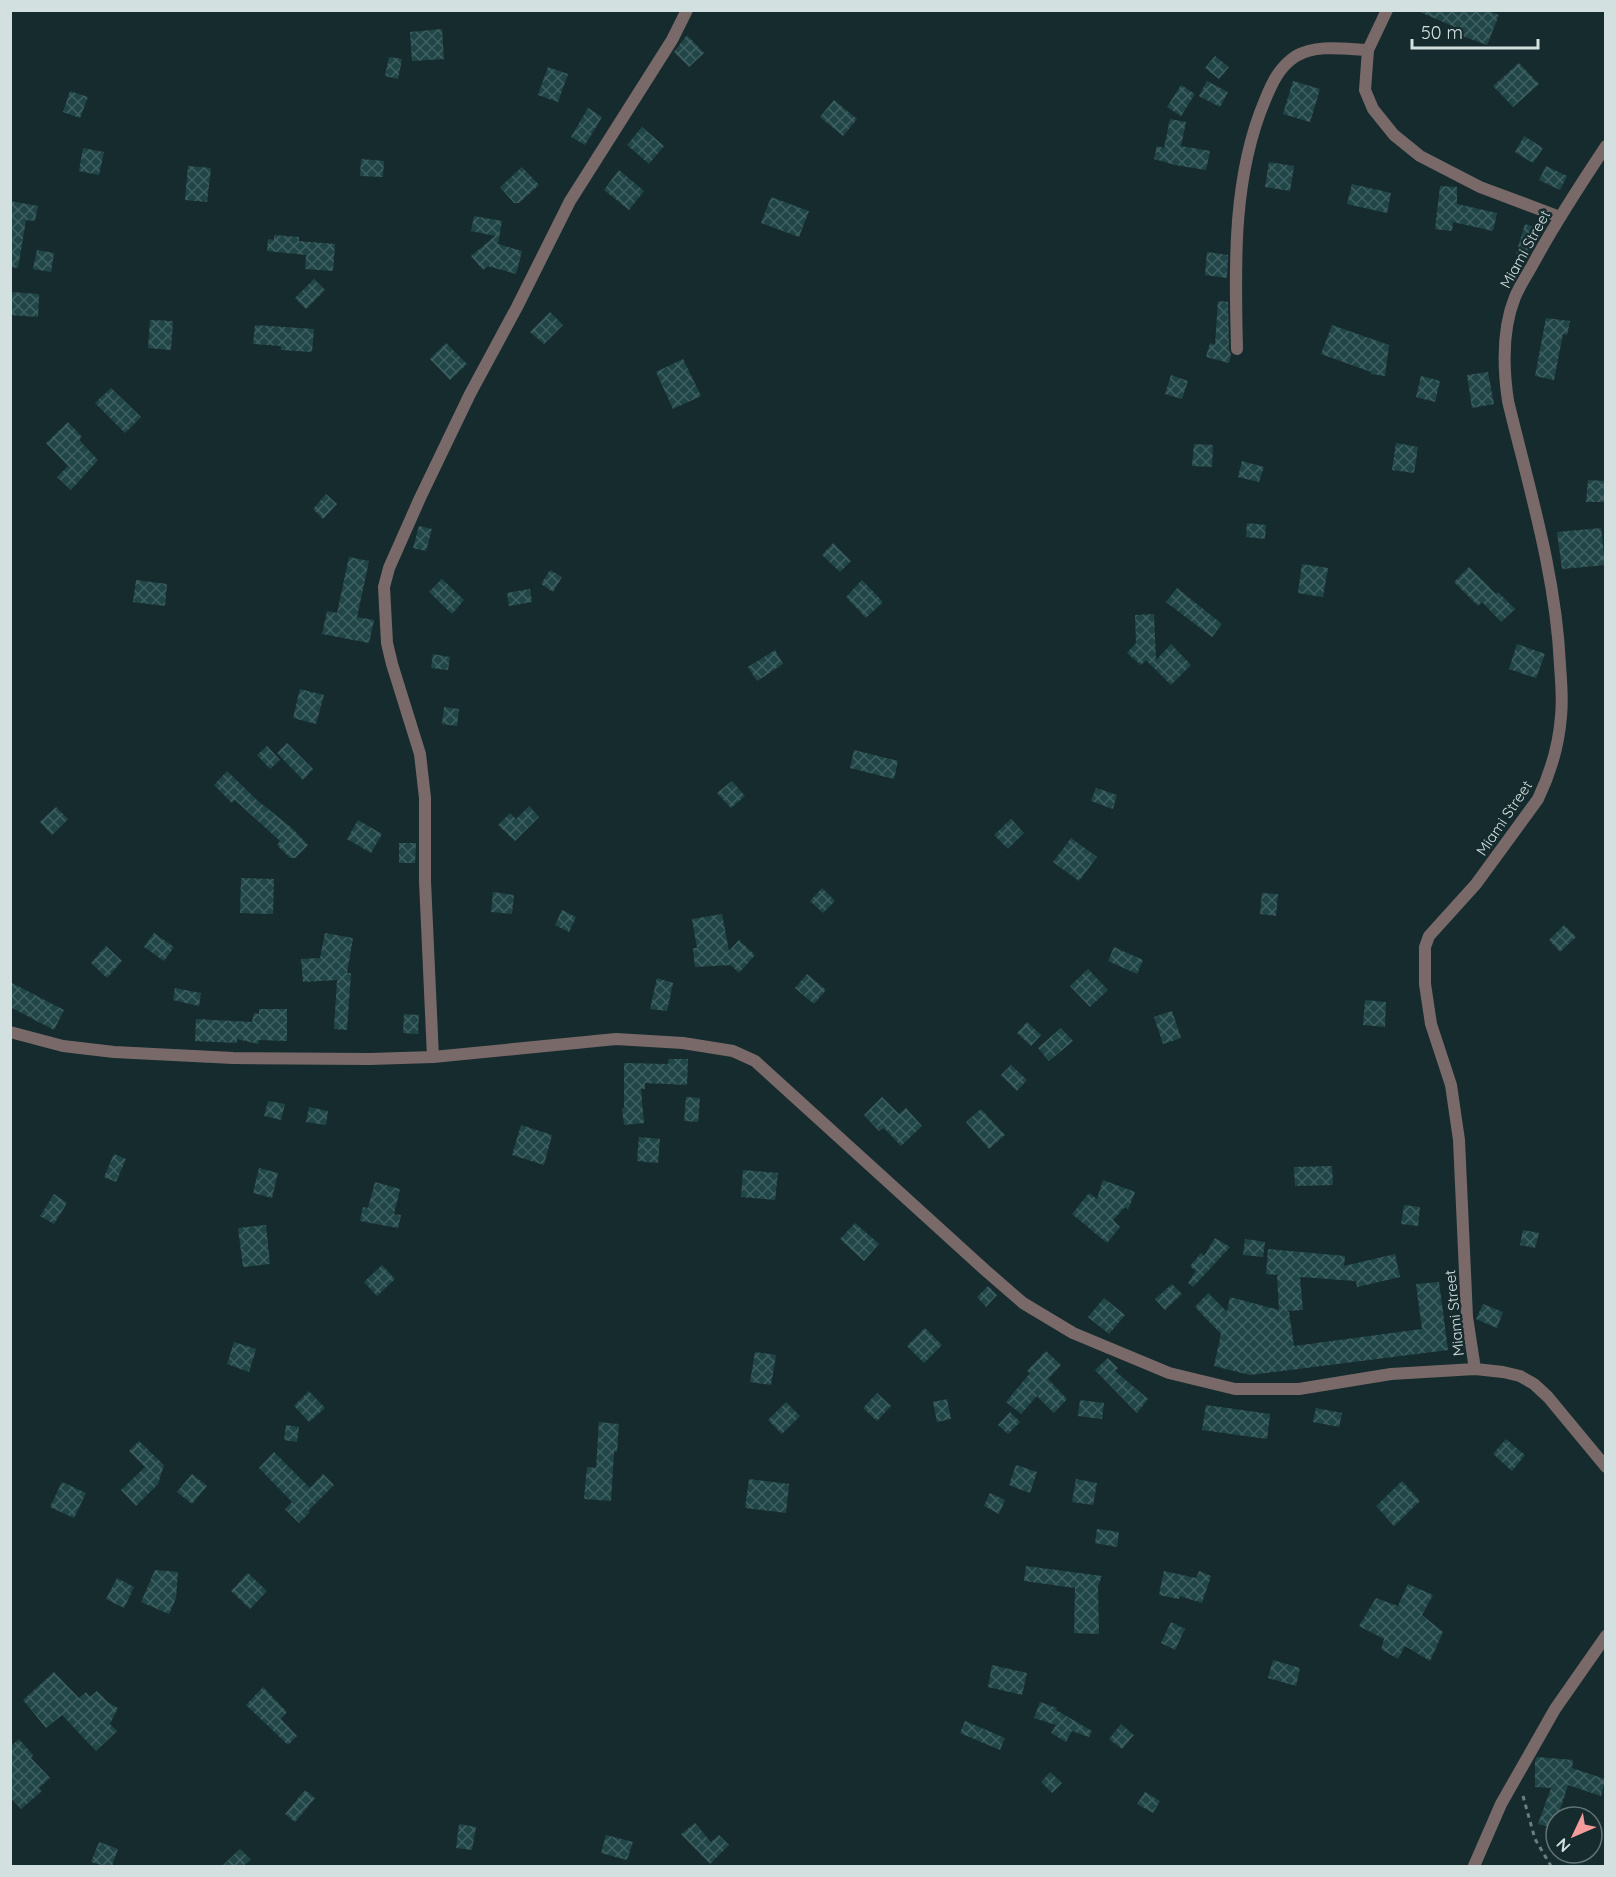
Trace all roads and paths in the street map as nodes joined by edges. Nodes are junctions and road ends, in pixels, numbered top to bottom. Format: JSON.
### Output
{"nodes":[{"id":1,"x":687,"y":10,"type":"edge"},
{"id":2,"x":1387,"y":10,"type":"edge"},
{"id":3,"x":1368,"y":50,"type":"junction"},
{"id":4,"x":1605,"y":146,"type":"edge"},
{"id":5,"x":1560,"y":217,"type":"junction"},
{"id":6,"x":1237,"y":349,"type":"dead end"},
{"id":7,"x":10,"y":1032,"type":"edge"},
{"id":8,"x":433,"y":1057,"type":"junction"},
{"id":9,"x":1475,"y":1369,"type":"junction"},
{"id":10,"x":1605,"y":1467,"type":"edge"},
{"id":11,"x":1605,"y":1636,"type":"edge"},
{"id":12,"x":1520,"y":1771,"type":"junction"},
{"id":13,"x":1474,"y":1866,"type":"edge"},
{"id":14,"x":1551,"y":1866,"type":"edge"}],
"edges":[{"from":1,"to":8,"type":"street"},
{"from":2,"to":3,"type":"street"},
{"from":3,"to":5,"type":"street"},
{"from":3,"to":6,"type":"street"},
{"from":4,"to":5,"type":"street","name":"Miami Street"},
{"from":5,"to":9,"type":"street","name":"Miami Street"},
{"from":7,"to":8,"type":"street"},
{"from":8,"to":9,"type":"street"},
{"from":9,"to":10,"type":"street"},
{"from":11,"to":12,"type":"street"},
{"from":12,"to":13,"type":"street"},
{"from":12,"to":14,"type":"path"}]}
